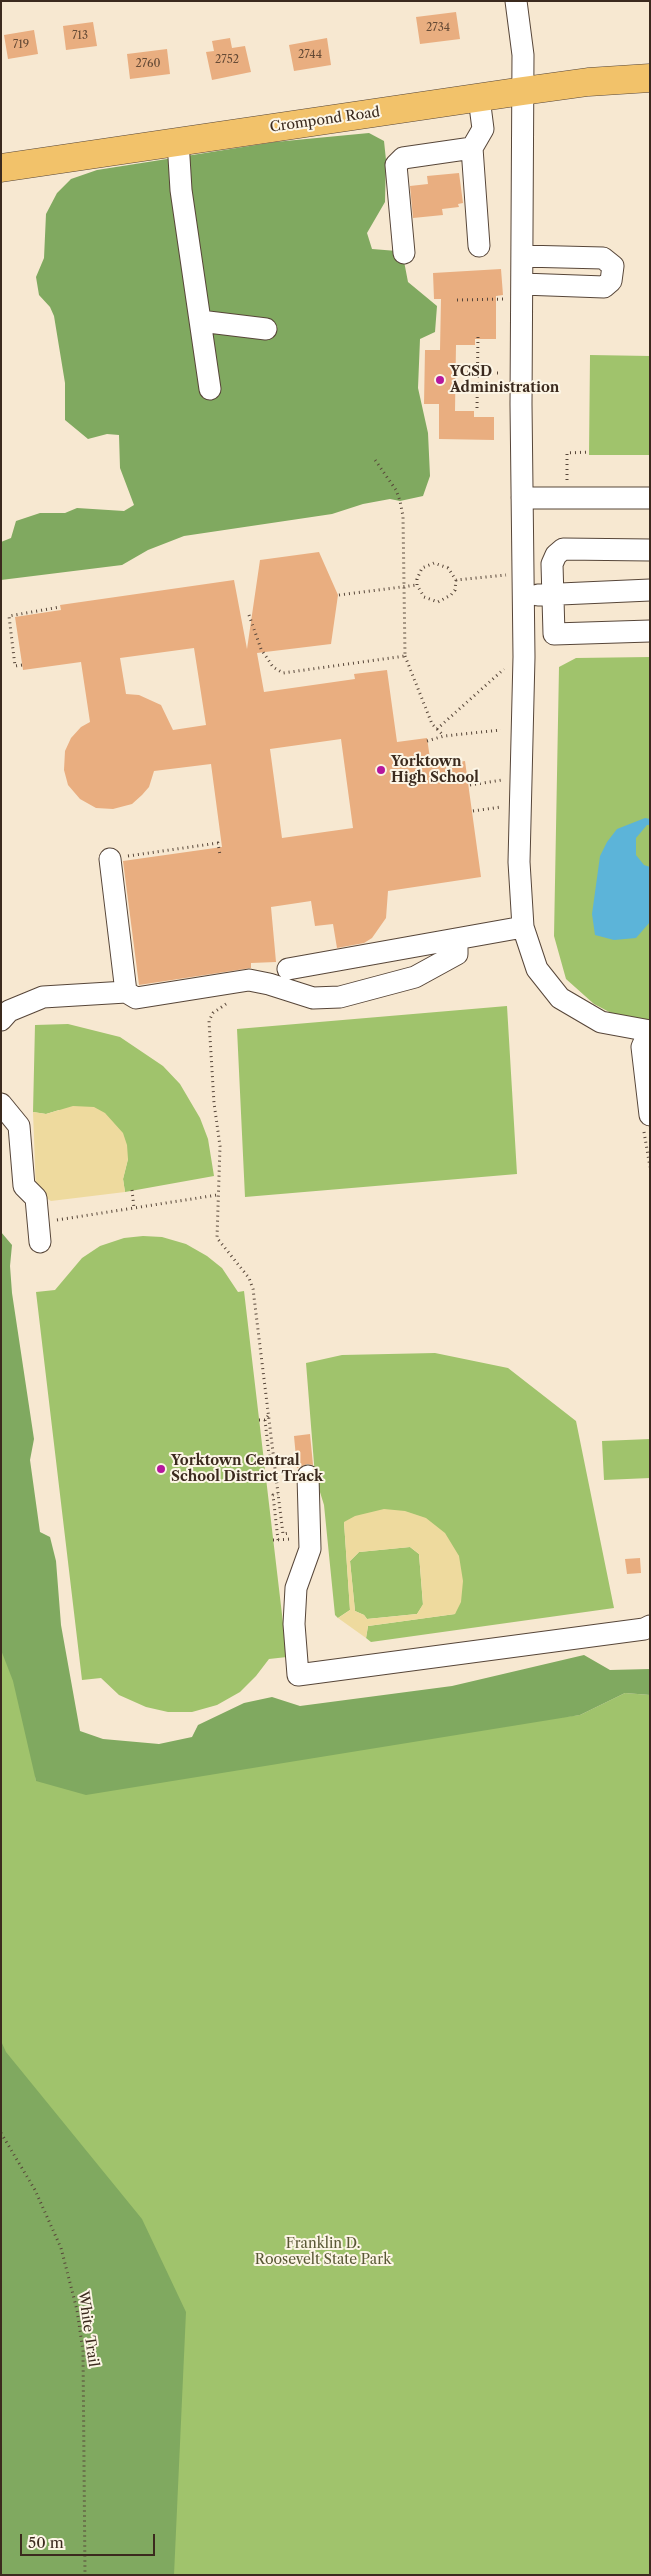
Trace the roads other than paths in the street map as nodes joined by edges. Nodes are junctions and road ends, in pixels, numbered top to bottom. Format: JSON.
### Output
{"nodes":[{"id":1,"x":516,"y":1,"type":"edge"},
{"id":2,"x":650,"y":78,"type":"edge"},
{"id":3,"x":523,"y":92,"type":"junction"},
{"id":4,"x":479,"y":98,"type":"junction"},
{"id":5,"x":178,"y":141,"type":"junction"},
{"id":6,"x":472,"y":148,"type":"junction"},
{"id":7,"x":1,"y":168,"type":"edge"},
{"id":8,"x":479,"y":246,"type":"dead end"},
{"id":9,"x":404,"y":253,"type":"dead end"},
{"id":10,"x":522,"y":256,"type":"junction"},
{"id":11,"x":522,"y":284,"type":"junction"},
{"id":12,"x":200,"y":321,"type":"junction"},
{"id":13,"x":266,"y":329,"type":"dead end"},
{"id":14,"x":210,"y":389,"type":"dead end"},
{"id":15,"x":522,"y":498,"type":"junction"},
{"id":16,"x":650,"y":498,"type":"edge"},
{"id":17,"x":650,"y":550,"type":"edge"},
{"id":18,"x":523,"y":552,"type":"junction"},
{"id":19,"x":555,"y":556,"type":"junction"},
{"id":20,"x":515,"y":590,"type":"junction"},
{"id":21,"x":650,"y":590,"type":"edge"},
{"id":22,"x":552,"y":596,"type":"junction"},
{"id":23,"x":650,"y":631,"type":"edge"},
{"id":24,"x":524,"y":633,"type":"junction"},
{"id":25,"x":554,"y":634,"type":"junction"},
{"id":26,"x":110,"y":859,"type":"road end"},
{"id":27,"x":523,"y":927,"type":"junction"},
{"id":28,"x":457,"y":940,"type":"junction"},
{"id":29,"x":288,"y":969,"type":"dead end"},
{"id":30,"x":126,"y":992,"type":"junction"},
{"id":31,"x":1,"y":1020,"type":"edge"},
{"id":32,"x":650,"y":1031,"type":"edge"},
{"id":33,"x":647,"y":1069,"type":"edge"},
{"id":34,"x":1,"y":1104,"type":"edge"},
{"id":35,"x":647,"y":1122,"type":"edge"},
{"id":36,"x":39,"y":1233,"type":"road end"},
{"id":37,"x":308,"y":1476,"type":"dead end"},
{"id":38,"x":650,"y":1626,"type":"edge"}],
"edges":[{"from":1,"to":3,"type":"street"},
{"from":2,"to":3,"type":"highway","name":"Crompond Road"},
{"from":3,"to":4,"type":"highway","name":"Crompond Road"},
{"from":3,"to":10,"type":"street"},
{"from":4,"to":5,"type":"highway","name":"Crompond Road"},
{"from":4,"to":6,"type":"street"},
{"from":5,"to":7,"type":"highway","name":"Crompond Road"},
{"from":5,"to":12,"type":"street"},
{"from":6,"to":8,"type":"street"},
{"from":6,"to":9,"type":"street"},
{"from":10,"to":11,"type":"street"},
{"from":10,"to":11,"type":"street"},
{"from":11,"to":15,"type":"street"},
{"from":12,"to":13,"type":"street"},
{"from":12,"to":14,"type":"street"},
{"from":15,"to":16,"type":"street"},
{"from":15,"to":18,"type":"street"},
{"from":17,"to":19,"type":"street"},
{"from":18,"to":19,"type":"street"},
{"from":18,"to":20,"type":"street"},
{"from":19,"to":22,"type":"street"},
{"from":20,"to":22,"type":"street"},
{"from":20,"to":24,"type":"street"},
{"from":21,"to":22,"type":"street"},
{"from":22,"to":25,"type":"street"},
{"from":23,"to":25,"type":"street"},
{"from":24,"to":25,"type":"street"},
{"from":24,"to":27,"type":"street"},
{"from":26,"to":30,"type":"street"},
{"from":27,"to":28,"type":"street"},
{"from":27,"to":32,"type":"street"},
{"from":28,"to":29,"type":"street"},
{"from":28,"to":30,"type":"street"},
{"from":30,"to":31,"type":"street"},
{"from":32,"to":33,"type":"street"},
{"from":33,"to":35,"type":"street"},
{"from":34,"to":36,"type":"street"},
{"from":37,"to":38,"type":"street"}]}
